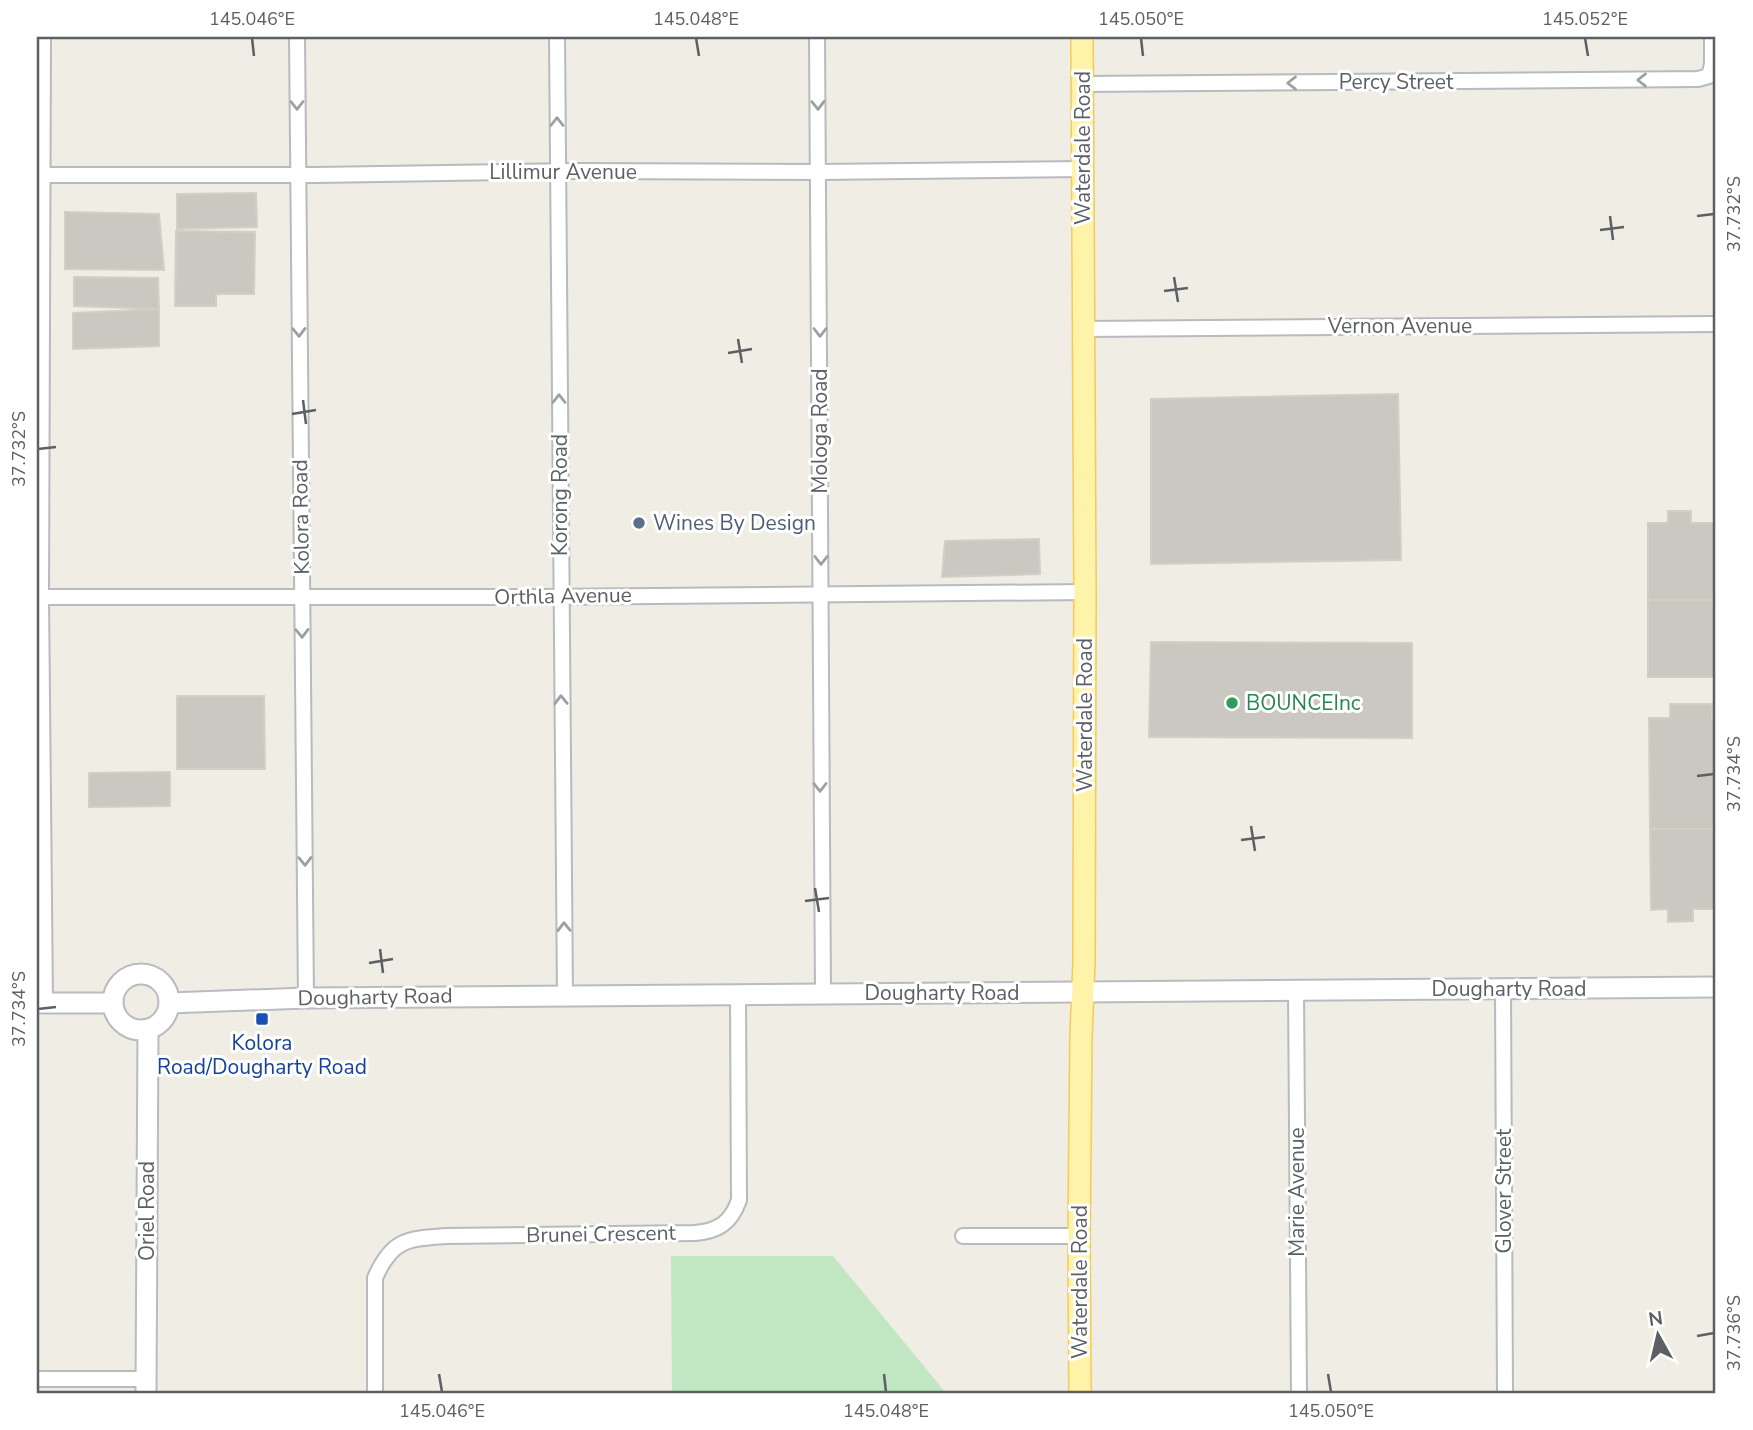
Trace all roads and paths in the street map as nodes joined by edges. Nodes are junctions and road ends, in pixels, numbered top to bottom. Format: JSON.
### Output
{"nodes":[{"id":1,"x":43,"y":37,"type":"edge"},
{"id":2,"x":297,"y":37,"type":"edge"},
{"id":3,"x":557,"y":37,"type":"edge"},
{"id":4,"x":817,"y":37,"type":"edge"},
{"id":5,"x":1082,"y":37,"type":"edge"},
{"id":6,"x":1712,"y":37,"type":"edge"},
{"id":7,"x":1082,"y":84,"type":"junction"},
{"id":8,"x":1083,"y":169,"type":"junction"},
{"id":9,"x":558,"y":171,"type":"junction"},
{"id":10,"x":818,"y":172,"type":"junction"},
{"id":11,"x":43,"y":175,"type":"junction"},
{"id":12,"x":298,"y":175,"type":"junction"},
{"id":13,"x":1716,"y":324,"type":"edge"},
{"id":14,"x":1084,"y":329,"type":"junction"},
{"id":15,"x":1085,"y":592,"type":"junction"},
{"id":16,"x":820,"y":594,"type":"junction"},
{"id":17,"x":41,"y":597,"type":"junction"},
{"id":18,"x":302,"y":597,"type":"junction"},
{"id":19,"x":560,"y":597,"type":"junction"},
{"id":20,"x":1716,"y":987,"type":"edge"},
{"id":21,"x":1503,"y":989,"type":"junction"},
{"id":22,"x":1296,"y":990,"type":"junction"},
{"id":23,"x":1083,"y":991,"type":"junction"},
{"id":24,"x":822,"y":993,"type":"junction"},
{"id":25,"x":738,"y":994,"type":"junction"},
{"id":26,"x":565,"y":996,"type":"junction"},
{"id":27,"x":306,"y":998,"type":"junction"},
{"id":28,"x":41,"y":1003,"type":"edge"},
{"id":29,"x":113,"y":1003,"type":"junction"},
{"id":30,"x":169,"y":1003,"type":"junction"},
{"id":31,"x":148,"y":1029,"type":"junction"},
{"id":32,"x":963,"y":1236,"type":"dead end"},
{"id":33,"x":1079,"y":1236,"type":"junction"},
{"id":34,"x":37,"y":1379,"type":"edge"},
{"id":35,"x":146,"y":1386,"type":"edge"},
{"id":36,"x":374,"y":1393,"type":"edge"},
{"id":37,"x":1080,"y":1393,"type":"edge"},
{"id":38,"x":1299,"y":1393,"type":"edge"},
{"id":39,"x":1505,"y":1393,"type":"edge"}],
"edges":[{"from":1,"to":11,"type":"street"},
{"from":2,"to":12,"type":"street","name":"Kolora Road","one_way":true},
{"from":9,"to":3,"type":"street","name":"Korong Road","one_way":true},
{"from":4,"to":10,"type":"street","name":"Mologa Road","one_way":true},
{"from":5,"to":7,"type":"main road","name":"Waterdale Road"},
{"from":6,"to":7,"type":"street","name":"Percy Street","one_way":true},
{"from":7,"to":8,"type":"main road","name":"Waterdale Road"},
{"from":8,"to":10,"type":"street","name":"Lillimur Avenue"},
{"from":8,"to":14,"type":"main road","name":"Waterdale Road"},
{"from":9,"to":10,"type":"street","name":"Lillimur Avenue"},
{"from":9,"to":12,"type":"street","name":"Lillimur Avenue"},
{"from":19,"to":9,"type":"street","name":"Korong Road","one_way":true},
{"from":10,"to":16,"type":"street","name":"Mologa Road","one_way":true},
{"from":11,"to":12,"type":"street","name":"Lillimur Avenue"},
{"from":11,"to":17,"type":"street"},
{"from":12,"to":18,"type":"street","name":"Kolora Road","one_way":true},
{"from":13,"to":14,"type":"street","name":"Vernon Avenue"},
{"from":14,"to":15,"type":"main road","name":"Waterdale Road"},
{"from":15,"to":16,"type":"street","name":"Orthla Avenue"},
{"from":15,"to":23,"type":"main road","name":"Waterdale Road"},
{"from":16,"to":19,"type":"street","name":"Orthla Avenue"},
{"from":16,"to":24,"type":"street","name":"Mologa Road","one_way":true},
{"from":17,"to":18,"type":"street","name":"Orthla Avenue"},
{"from":17,"to":28,"type":"street"},
{"from":18,"to":19,"type":"street","name":"Orthla Avenue"},
{"from":18,"to":27,"type":"street","name":"Kolora Road","one_way":true},
{"from":26,"to":19,"type":"street","name":"Korong Road","one_way":true},
{"from":20,"to":21,"type":"street","name":"Dougharty Road"},
{"from":21,"to":22,"type":"street","name":"Dougharty Road"},
{"from":21,"to":39,"type":"street","name":"Glover Street"},
{"from":22,"to":23,"type":"street","name":"Dougharty Road"},
{"from":22,"to":38,"type":"street","name":"Marie Avenue"},
{"from":23,"to":24,"type":"street","name":"Dougharty Road"},
{"from":23,"to":33,"type":"main road","name":"Waterdale Road"},
{"from":24,"to":25,"type":"street","name":"Dougharty Road"},
{"from":25,"to":26,"type":"street","name":"Dougharty Road"},
{"from":25,"to":36,"type":"street","name":"Brunei Crescent"},
{"from":26,"to":27,"type":"street","name":"Dougharty Road"},
{"from":27,"to":30,"type":"street","name":"Dougharty Road"},
{"from":28,"to":29,"type":"street"},
{"from":29,"to":30,"type":"street"},
{"from":29,"to":31,"type":"street"},
{"from":30,"to":31,"type":"street"},
{"from":31,"to":35,"type":"street","name":"Oriel Road"},
{"from":32,"to":33,"type":"street"},
{"from":33,"to":37,"type":"main road","name":"Waterdale Road"},
{"from":34,"to":35,"type":"street"}]}
